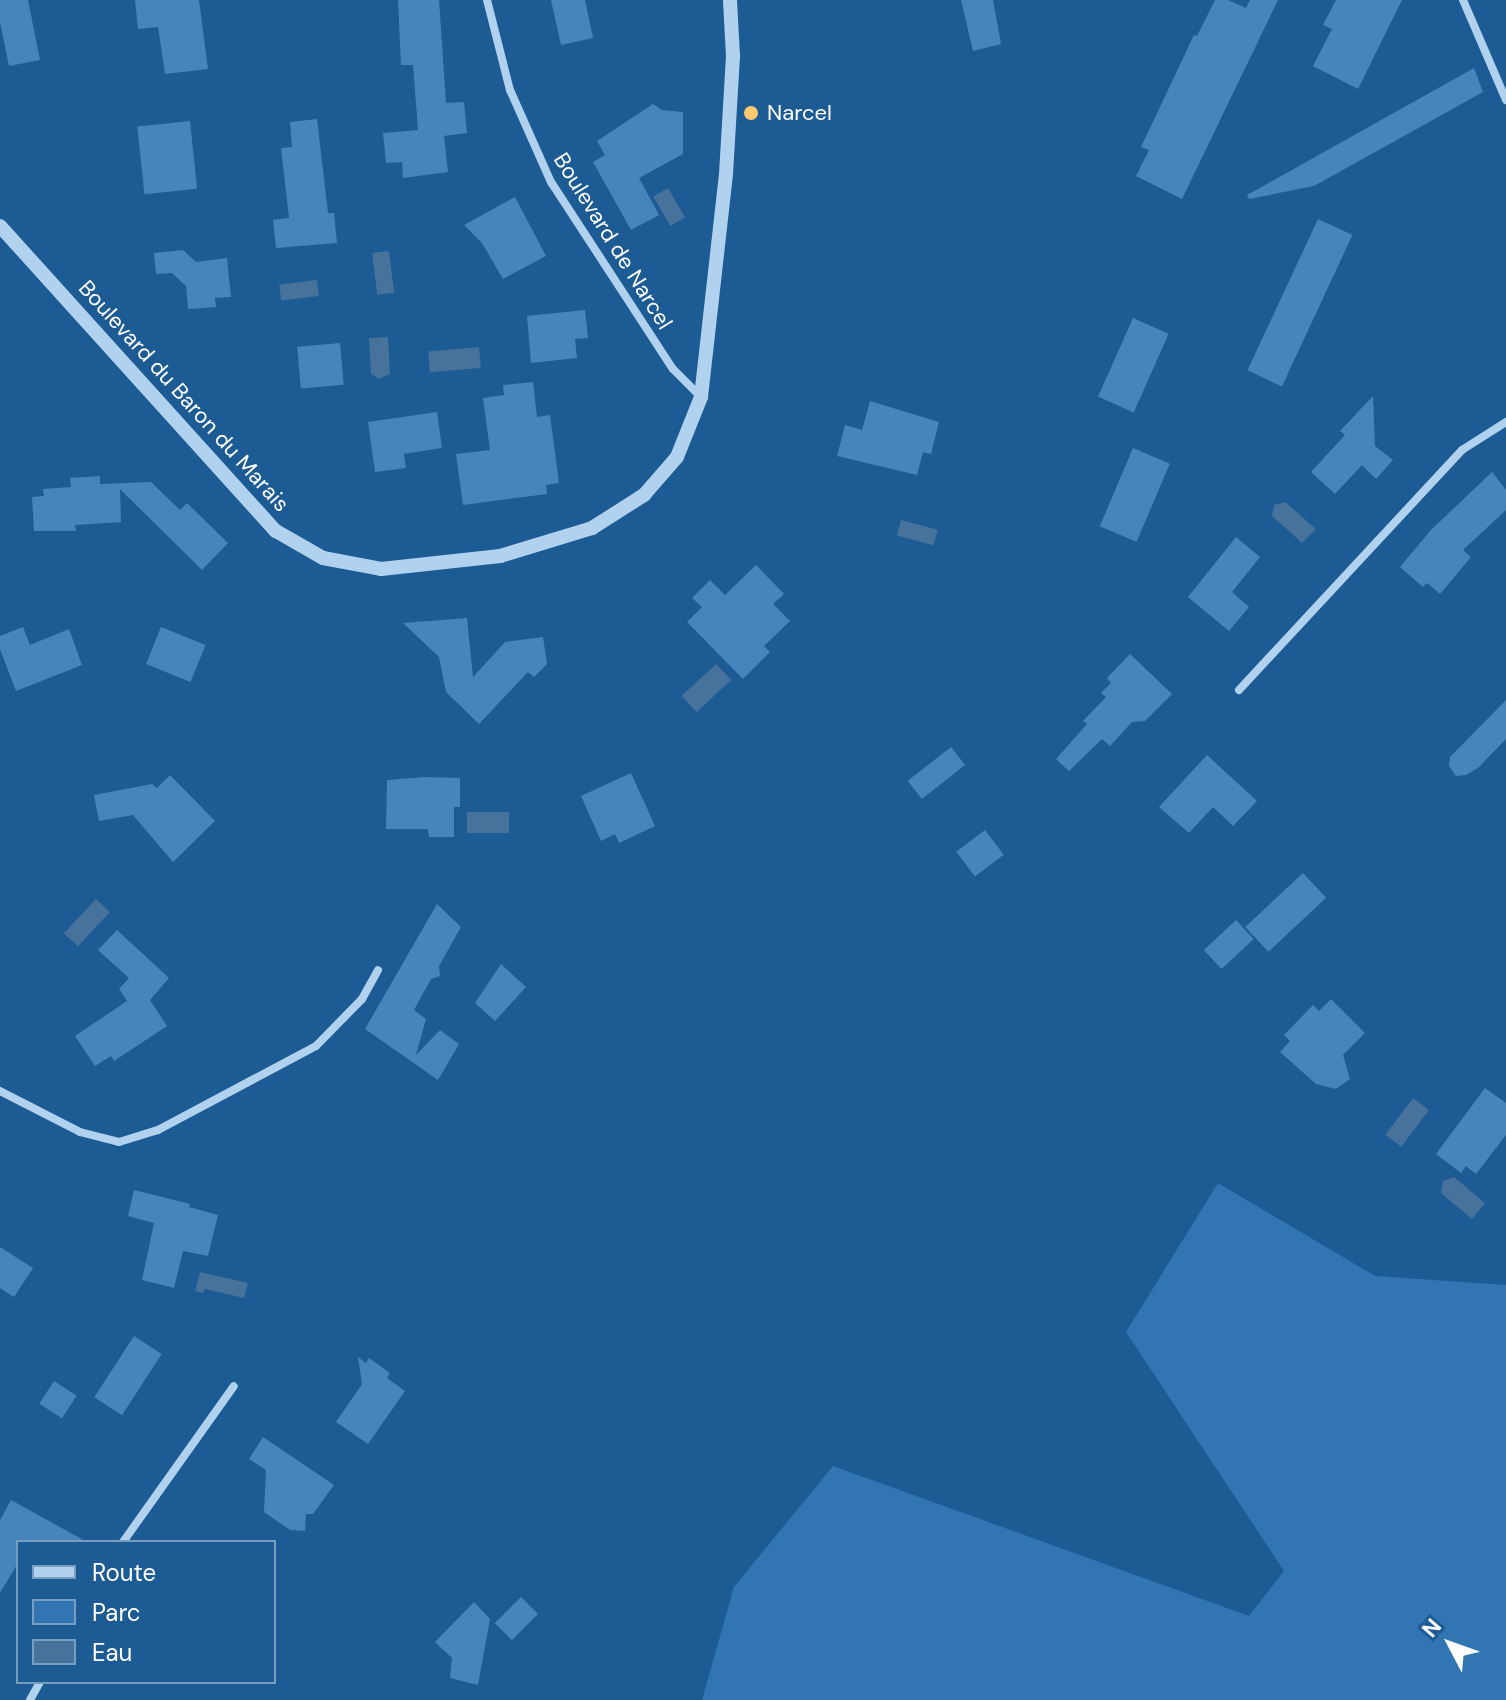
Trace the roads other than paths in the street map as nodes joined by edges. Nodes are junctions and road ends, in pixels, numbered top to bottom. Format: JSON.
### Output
{"nodes":[{"id":1,"x":487,"y":0,"type":"edge"},
{"id":2,"x":730,"y":0,"type":"edge"},
{"id":3,"x":1463,"y":0,"type":"edge"},
{"id":4,"x":1506,"y":100,"type":"edge"},
{"id":5,"x":0,"y":226,"type":"edge"},
{"id":6,"x":701,"y":397,"type":"junction"},
{"id":7,"x":1506,"y":422,"type":"edge"},
{"id":8,"x":1239,"y":690,"type":"dead end"},
{"id":9,"x":378,"y":970,"type":"dead end"},
{"id":10,"x":0,"y":1091,"type":"edge"},
{"id":11,"x":234,"y":1386,"type":"dead end"},
{"id":12,"x":124,"y":1540,"type":"edge"}],
"edges":[{"from":1,"to":6,"type":"street","name":"Boulevard de Narcel"},
{"from":2,"to":6,"type":"street","name":"Boulevard du Baron du Marais"},
{"from":3,"to":4,"type":"street"},
{"from":5,"to":6,"type":"street","name":"Boulevard du Baron du Marais"},
{"from":7,"to":8,"type":"street"},
{"from":9,"to":10,"type":"street"},
{"from":11,"to":12,"type":"street"}]}
